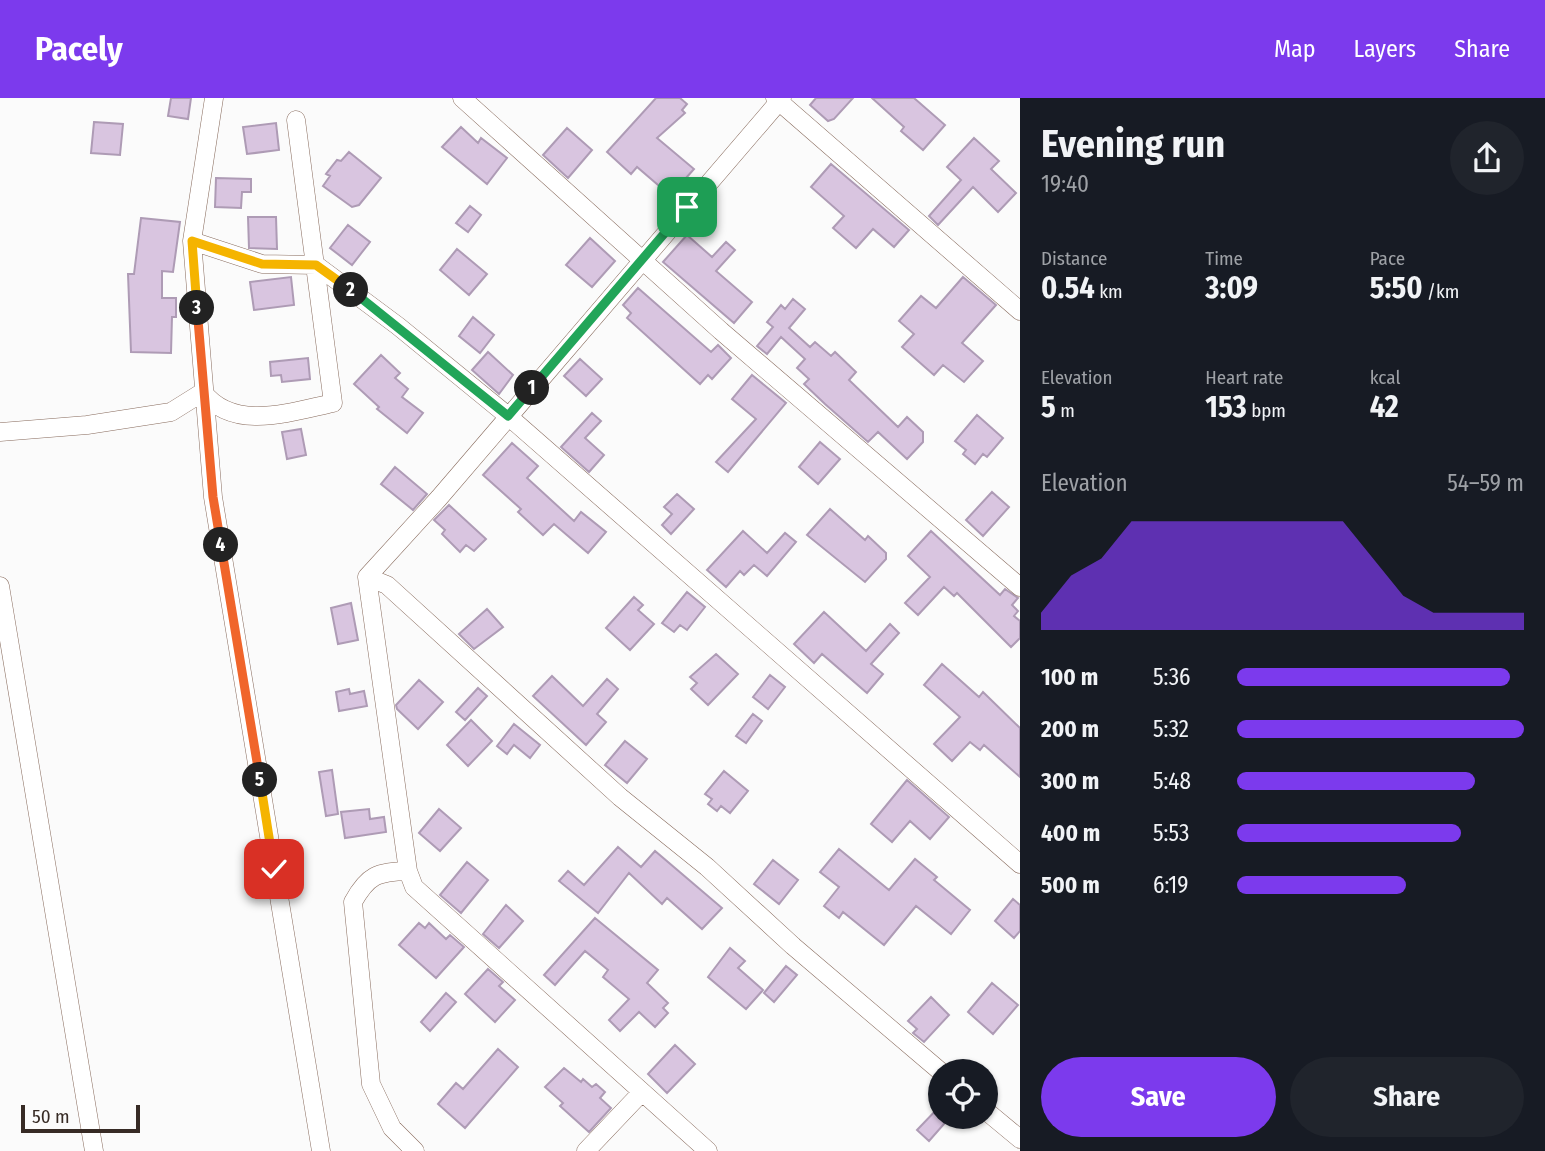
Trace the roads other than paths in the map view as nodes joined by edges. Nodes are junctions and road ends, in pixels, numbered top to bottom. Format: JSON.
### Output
{"nodes":[{"id":1,"x":214,"y":98,"type":"edge"},
{"id":2,"x":462,"y":98,"type":"edge"},
{"id":3,"x":779,"y":99,"type":"edge"},
{"id":4,"x":296,"y":120,"type":"dead end"},
{"id":5,"x":192,"y":241,"type":"junction"},
{"id":6,"x":641,"y":260,"type":"junction"},
{"id":7,"x":316,"y":265,"type":"junction"},
{"id":8,"x":1020,"y":311,"type":"edge"},
{"id":9,"x":203,"y":392,"type":"junction"},
{"id":10,"x":508,"y":416,"type":"junction"},
{"id":11,"x":0,"y":432,"type":"edge"},
{"id":12,"x":367,"y":577,"type":"junction"},
{"id":13,"x":0,"y":586,"type":"edge"},
{"id":14,"x":1020,"y":587,"type":"edge"},
{"id":15,"x":1020,"y":863,"type":"edge"},
{"id":16,"x":408,"y":871,"type":"junction"},
{"id":17,"x":928,"y":1061,"type":"edge"},
{"id":18,"x":642,"y":1092,"type":"junction"},
{"id":19,"x":998,"y":1121,"type":"edge"},
{"id":20,"x":1020,"y":1139,"type":"edge"},
{"id":21,"x":94,"y":1151,"type":"edge"},
{"id":22,"x":321,"y":1151,"type":"edge"},
{"id":23,"x":415,"y":1151,"type":"edge"},
{"id":24,"x":586,"y":1151,"type":"edge"},
{"id":25,"x":708,"y":1151,"type":"edge"}],
"edges":[{"from":1,"to":5,"type":"street"},
{"from":2,"to":6,"type":"street"},
{"from":3,"to":6,"type":"street"},
{"from":3,"to":8,"type":"street"},
{"from":4,"to":7,"type":"street"},
{"from":5,"to":7,"type":"street"},
{"from":5,"to":9,"type":"street"},
{"from":6,"to":10,"type":"street"},
{"from":6,"to":14,"type":"street"},
{"from":7,"to":9,"type":"street"},
{"from":7,"to":10,"type":"street"},
{"from":9,"to":11,"type":"street"},
{"from":9,"to":22,"type":"street"},
{"from":10,"to":12,"type":"street"},
{"from":10,"to":15,"type":"street"},
{"from":12,"to":16,"type":"street"},
{"from":12,"to":17,"type":"street"},
{"from":13,"to":21,"type":"street"},
{"from":16,"to":18,"type":"street"},
{"from":16,"to":23,"type":"street"},
{"from":18,"to":24,"type":"street"},
{"from":18,"to":25,"type":"street"},
{"from":19,"to":20,"type":"street"}]}
